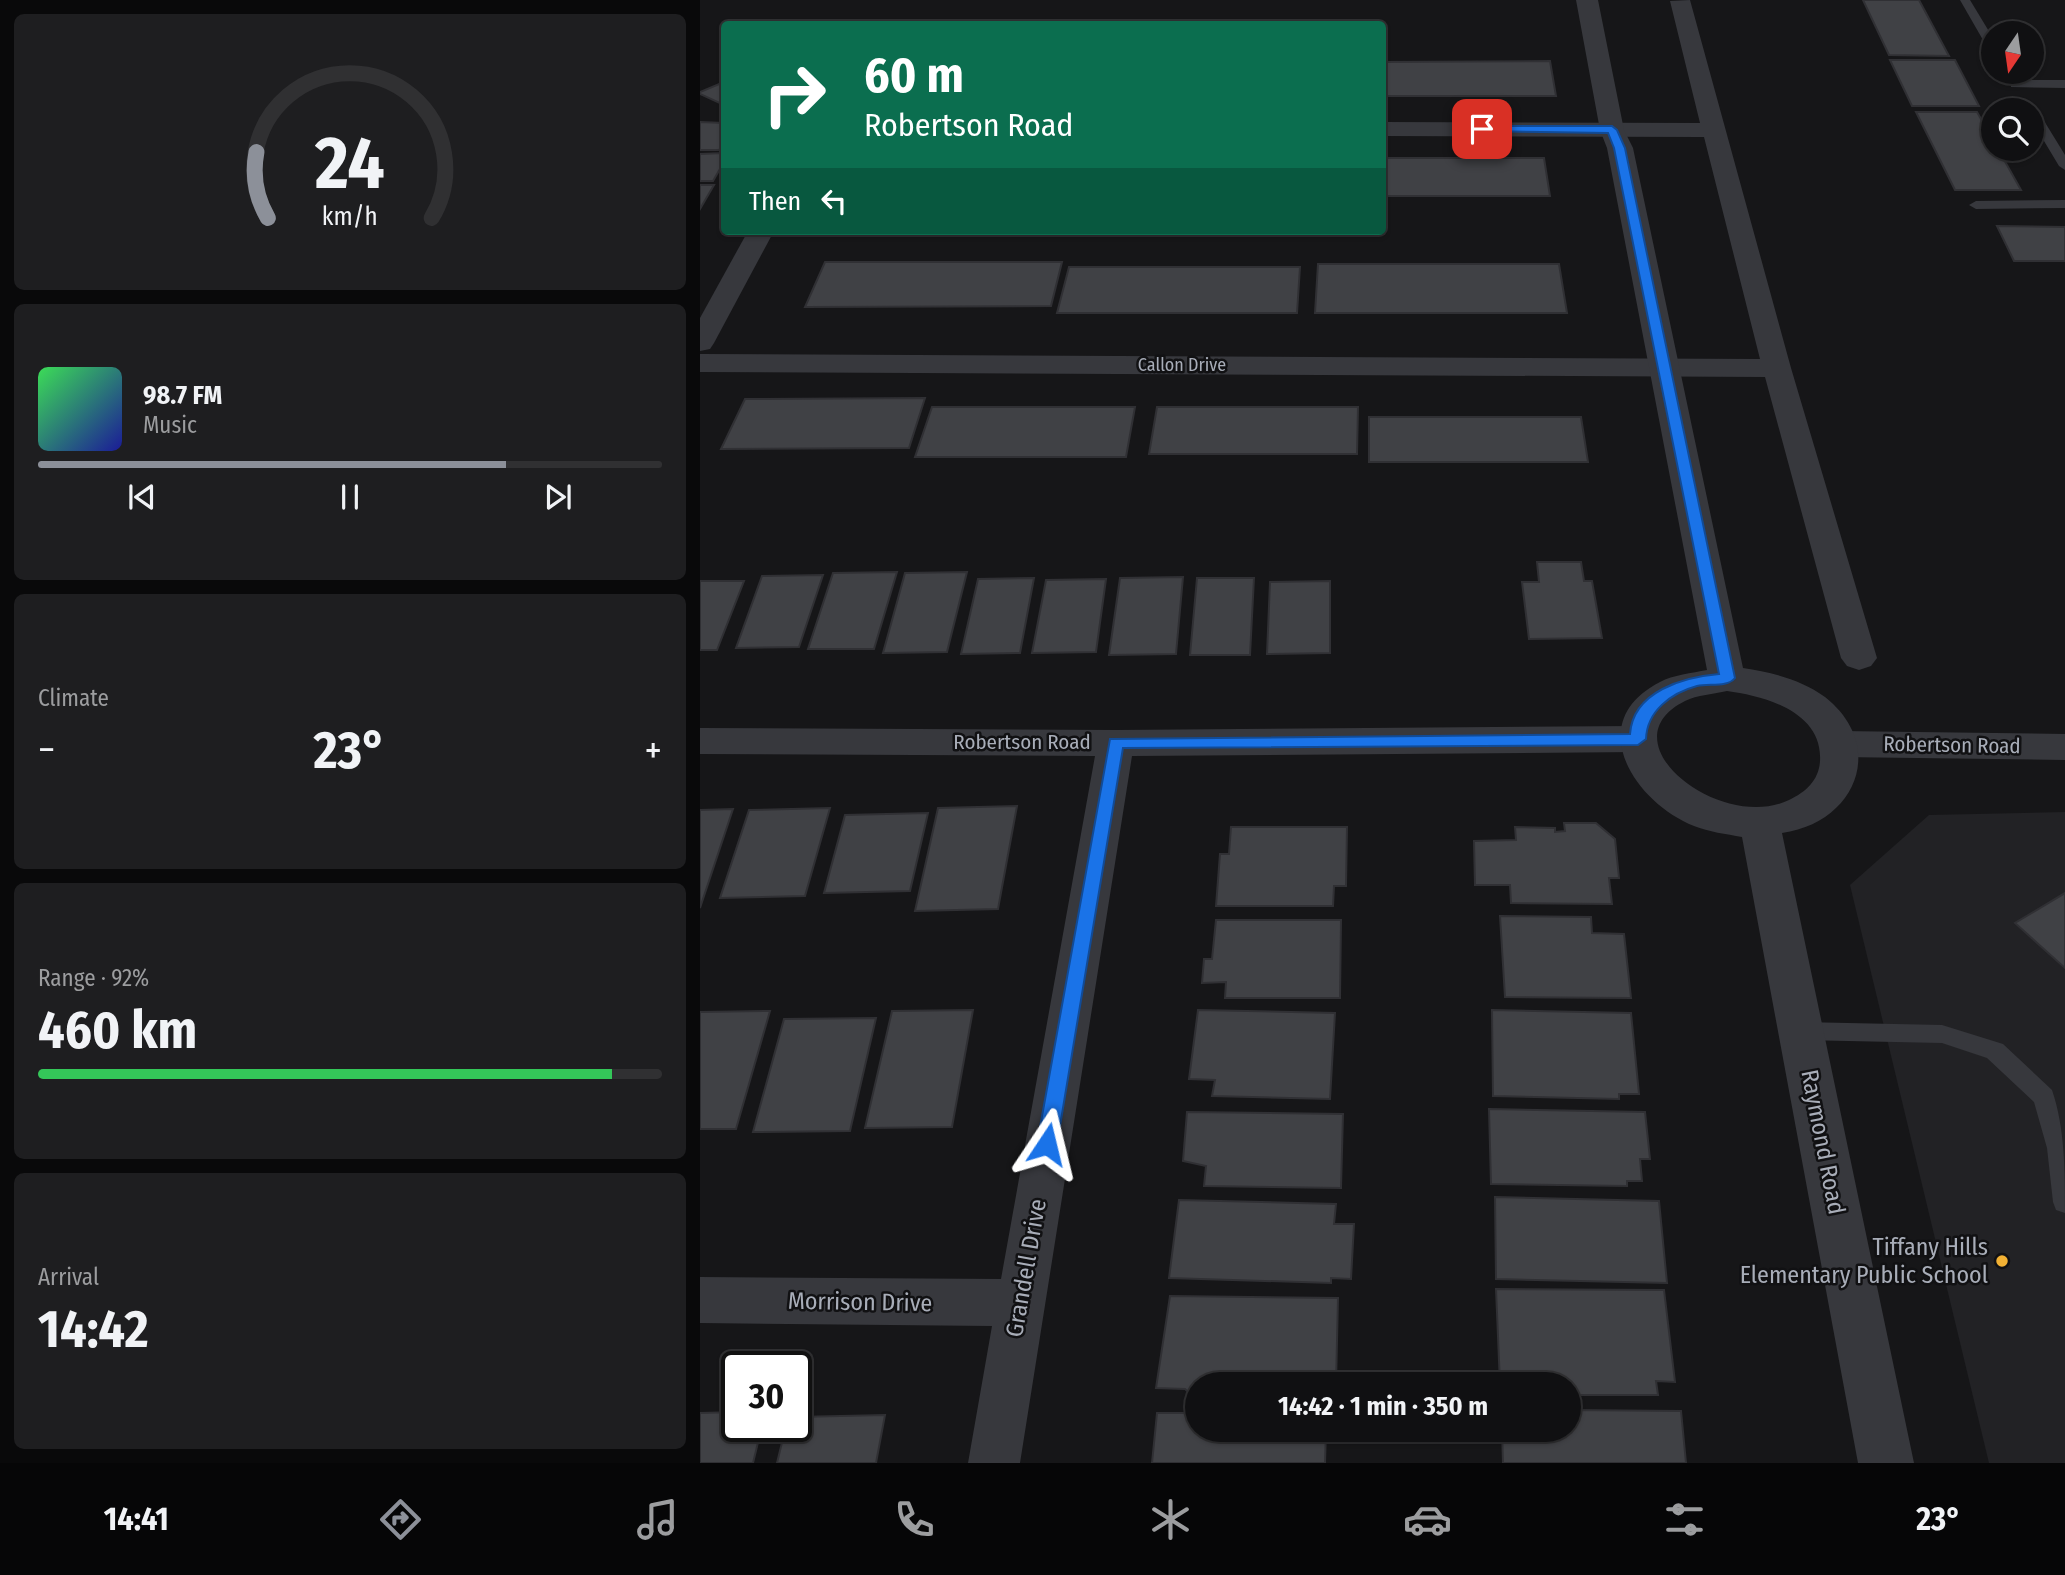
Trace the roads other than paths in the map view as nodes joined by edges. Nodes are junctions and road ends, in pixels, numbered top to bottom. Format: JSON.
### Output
{"nodes":[{"id":1,"x":1587,"y":0,"type":"edge"},
{"id":2,"x":1965,"y":0,"type":"edge"},
{"id":3,"x":1680,"y":1,"type":"edge"},
{"id":4,"x":1981,"y":27,"type":"edge"},
{"id":5,"x":2015,"y":84,"type":"edge"},
{"id":6,"x":2044,"y":84,"type":"edge"},
{"id":7,"x":2065,"y":84,"type":"edge"},
{"id":8,"x":2024,"y":98,"type":"edge"},
{"id":9,"x":1386,"y":129,"type":"edge"},
{"id":10,"x":1612,"y":130,"type":"junction"},
{"id":11,"x":1715,"y":130,"type":"junction"},
{"id":12,"x":2044,"y":131,"type":"edge"},
{"id":13,"x":2065,"y":166,"type":"edge"},
{"id":14,"x":2065,"y":204,"type":"edge"},
{"id":15,"x":1976,"y":205,"type":"dead end"},
{"id":16,"x":759,"y":235,"type":"edge"},
{"id":17,"x":700,"y":343,"type":"edge"},
{"id":18,"x":700,"y":363,"type":"edge"},
{"id":19,"x":1663,"y":366,"type":"junction"},
{"id":20,"x":1777,"y":368,"type":"junction"},
{"id":21,"x":1859,"y":658,"type":"dead end"},
{"id":22,"x":1727,"y":678,"type":"junction"},
{"id":23,"x":1638,"y":739,"type":"junction"},
{"id":24,"x":700,"y":741,"type":"edge"},
{"id":25,"x":1116,"y":743,"type":"junction"},
{"id":26,"x":1839,"y":744,"type":"junction"},
{"id":27,"x":2065,"y":747,"type":"edge"},
{"id":28,"x":1759,"y":822,"type":"junction"},
{"id":29,"x":1801,"y":1031,"type":"junction"},
{"id":30,"x":2065,"y":1202,"type":"edge"},
{"id":31,"x":700,"y":1300,"type":"edge"},
{"id":32,"x":1021,"y":1303,"type":"junction"},
{"id":33,"x":994,"y":1463,"type":"edge"},
{"id":34,"x":1886,"y":1463,"type":"edge"}],
"edges":[{"from":1,"to":10,"type":"street"},
{"from":2,"to":4,"type":"lane"},
{"from":3,"to":11,"type":"street"},
{"from":5,"to":8,"type":"lane"},
{"from":6,"to":7,"type":"lane"},
{"from":9,"to":10,"type":"street"},
{"from":10,"to":11,"type":"street"},
{"from":10,"to":19,"type":"street"},
{"from":11,"to":20,"type":"street"},
{"from":12,"to":13,"type":"lane"},
{"from":14,"to":15,"type":"lane"},
{"from":16,"to":17,"type":"street"},
{"from":18,"to":19,"type":"street","name":"Callon Drive"},
{"from":19,"to":20,"type":"street"},
{"from":19,"to":22,"type":"street"},
{"from":20,"to":21,"type":"street"},
{"from":22,"to":23,"type":"street"},
{"from":22,"to":26,"type":"street"},
{"from":23,"to":25,"type":"street","name":"Robertson Road"},
{"from":23,"to":28,"type":"street"},
{"from":24,"to":25,"type":"street","name":"Robertson Road"},
{"from":25,"to":32,"type":"street","name":"Grandell Drive"},
{"from":26,"to":27,"type":"street","name":"Robertson Road"},
{"from":26,"to":28,"type":"street"},
{"from":28,"to":29,"type":"street","name":"Raymond Road"},
{"from":29,"to":30,"type":"lane"},
{"from":29,"to":34,"type":"street","name":"Raymond Road"},
{"from":31,"to":32,"type":"street","name":"Morrison Drive"},
{"from":32,"to":33,"type":"street","name":"Grandell Drive"}]}
